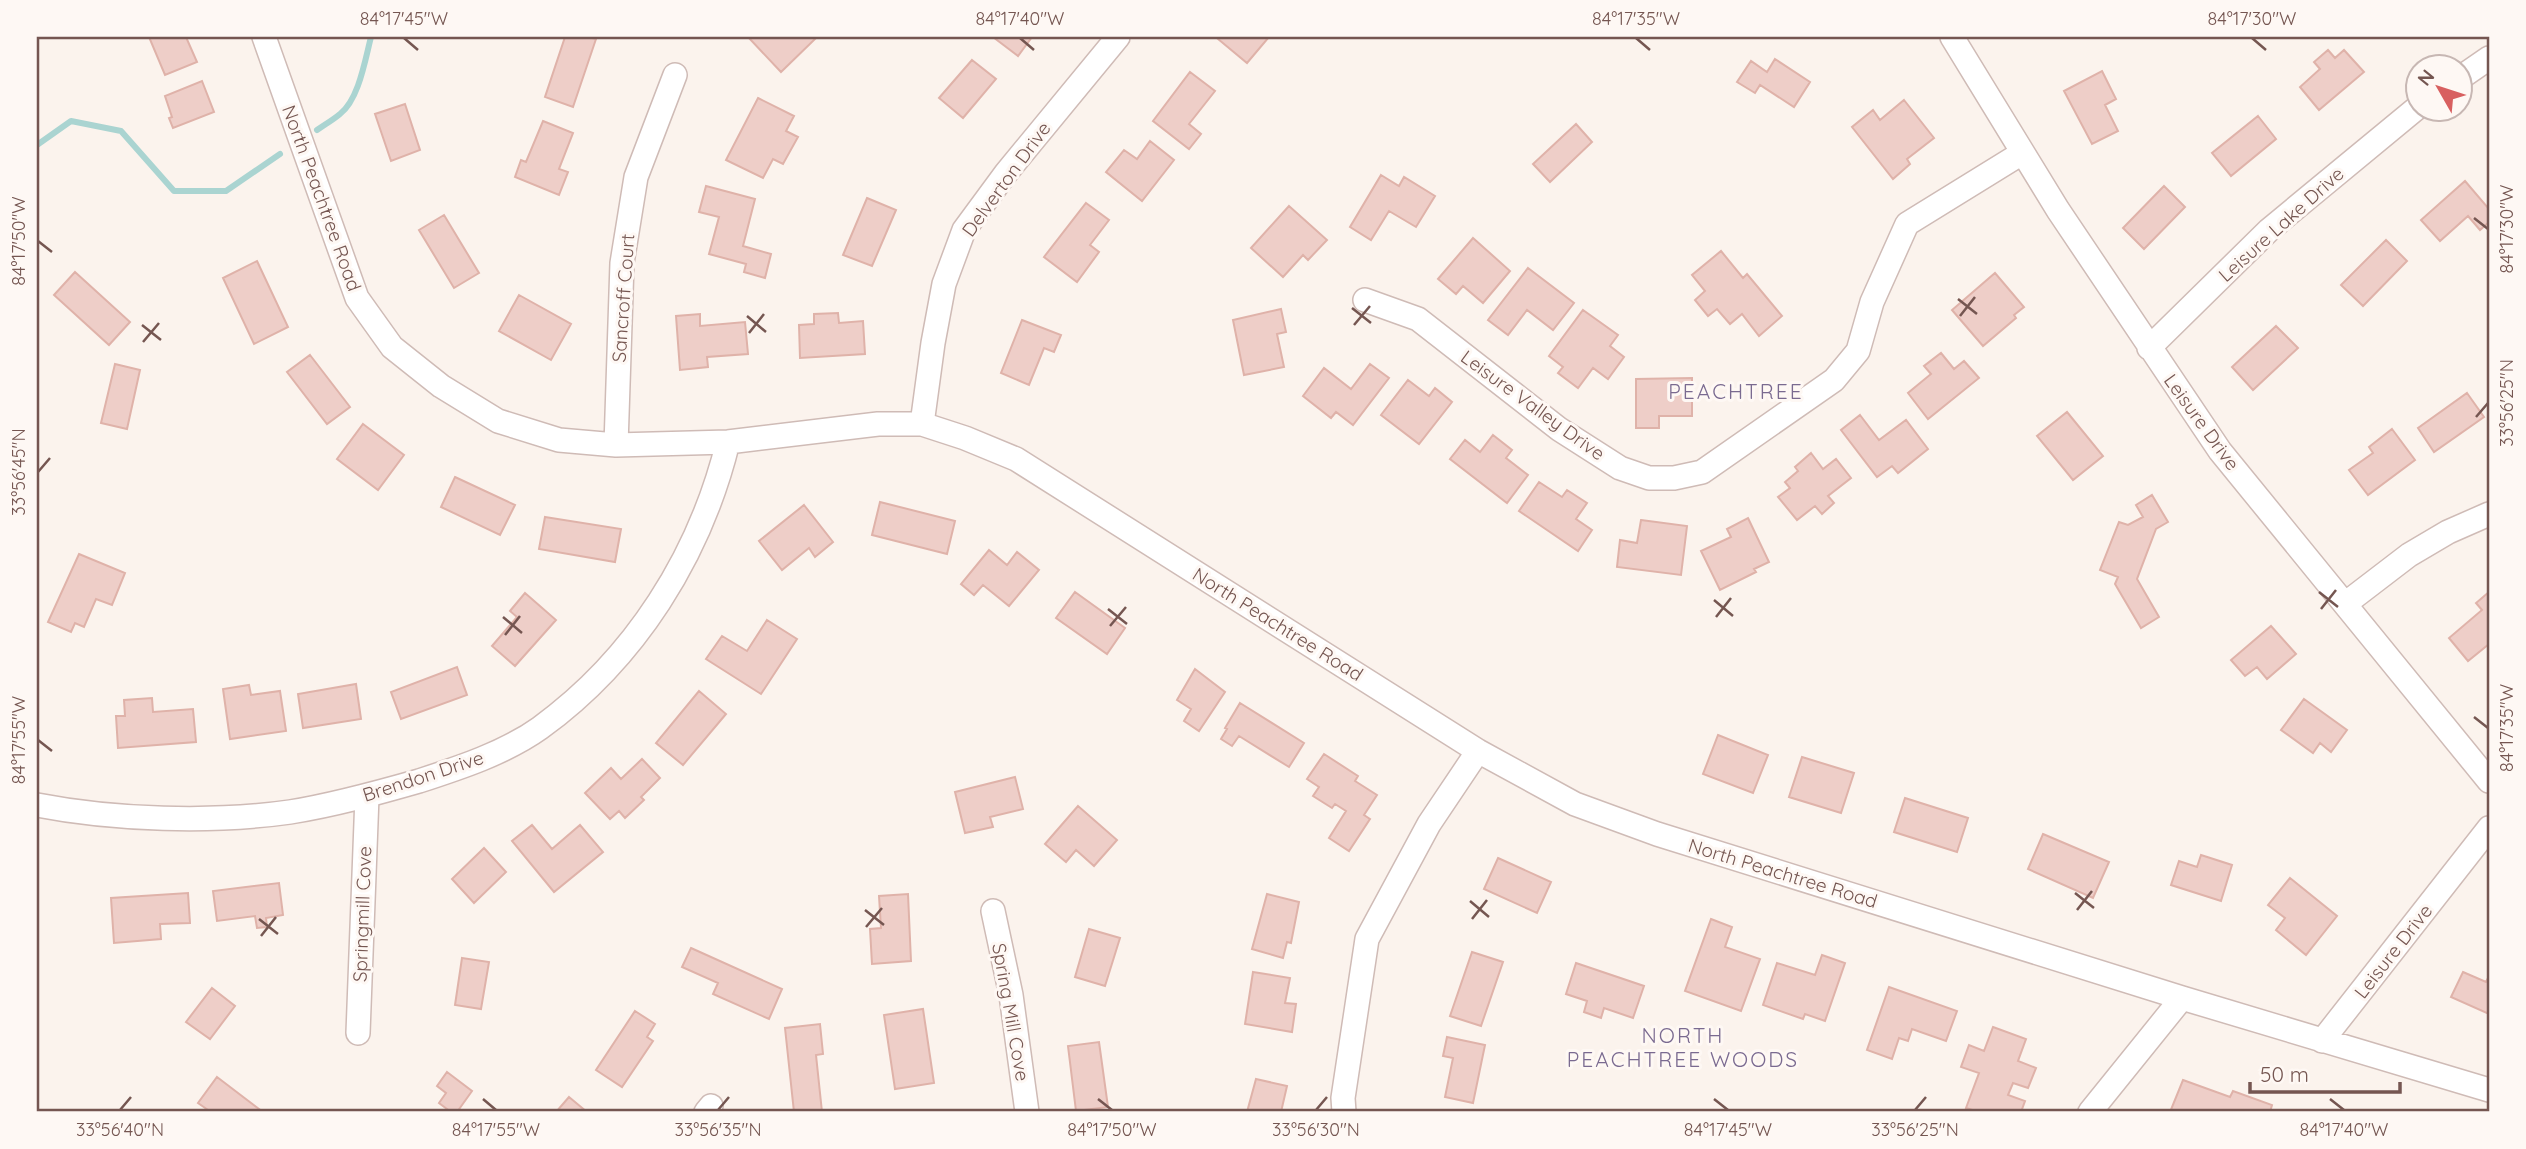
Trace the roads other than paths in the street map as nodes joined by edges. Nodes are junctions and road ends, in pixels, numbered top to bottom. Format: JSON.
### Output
{"nodes":[{"id":1,"x":264,"y":37,"type":"edge"},
{"id":2,"x":1118,"y":37,"type":"edge"},
{"id":3,"x":1952,"y":37,"type":"edge"},
{"id":4,"x":2489,"y":58,"type":"edge"},
{"id":5,"x":2474,"y":68,"type":"edge"},
{"id":6,"x":675,"y":75,"type":"dead end"},
{"id":7,"x":2404,"y":118,"type":"edge"},
{"id":8,"x":2022,"y":153,"type":"junction"},
{"id":9,"x":1365,"y":300,"type":"dead end"},
{"id":10,"x":2149,"y":348,"type":"junction"},
{"id":11,"x":922,"y":424,"type":"junction"},
{"id":12,"x":728,"y":442,"type":"junction"},
{"id":13,"x":616,"y":445,"type":"junction"},
{"id":14,"x":2489,"y":514,"type":"edge"},
{"id":15,"x":2345,"y":604,"type":"junction"},
{"id":16,"x":1478,"y":751,"type":"junction"},
{"id":17,"x":2489,"y":781,"type":"edge"},
{"id":18,"x":367,"y":796,"type":"junction"},
{"id":19,"x":37,"y":805,"type":"edge"},
{"id":20,"x":2489,"y":828,"type":"edge"},
{"id":21,"x":993,"y":911,"type":"dead end"},
{"id":22,"x":2182,"y":998,"type":"junction"},
{"id":23,"x":358,"y":1032,"type":"dead end"},
{"id":24,"x":2322,"y":1041,"type":"junction"},
{"id":25,"x":2489,"y":1090,"type":"edge"},
{"id":26,"x":1027,"y":1112,"type":"edge"},
{"id":27,"x":1345,"y":1112,"type":"edge"},
{"id":28,"x":2090,"y":1112,"type":"edge"}],
"edges":[{"from":1,"to":13,"type":"street","name":"North Peachtree Road"},
{"from":2,"to":11,"type":"street","name":"Delverton Drive"},
{"from":3,"to":8,"type":"street","name":"Leisure Drive"},
{"from":4,"to":5,"type":"street"},
{"from":6,"to":13,"type":"street","name":"Sancroff Court"},
{"from":7,"to":10,"type":"street","name":"Leisure Lake Drive"},
{"from":8,"to":9,"type":"street","name":"Leisure Valley Drive"},
{"from":8,"to":10,"type":"street","name":"Leisure Drive"},
{"from":10,"to":15,"type":"street","name":"Leisure Drive"},
{"from":11,"to":12,"type":"street","name":"North Peachtree Road"},
{"from":11,"to":16,"type":"street","name":"North Peachtree Road"},
{"from":12,"to":13,"type":"street","name":"North Peachtree Road"},
{"from":12,"to":18,"type":"street","name":"Brendon Drive"},
{"from":14,"to":15,"type":"street"},
{"from":15,"to":17,"type":"street","name":"Leisure Drive"},
{"from":16,"to":22,"type":"street","name":"North Peachtree Road"},
{"from":16,"to":27,"type":"street"},
{"from":18,"to":19,"type":"street","name":"Brendon Drive"},
{"from":18,"to":23,"type":"street","name":"Springmill Cove"},
{"from":20,"to":24,"type":"street","name":"Leisure Drive"},
{"from":21,"to":26,"type":"street","name":"Spring Mill Cove"},
{"from":22,"to":24,"type":"street","name":"North Peachtree Road"},
{"from":22,"to":28,"type":"street"},
{"from":24,"to":25,"type":"street","name":"North Peachtree Road"}]}
